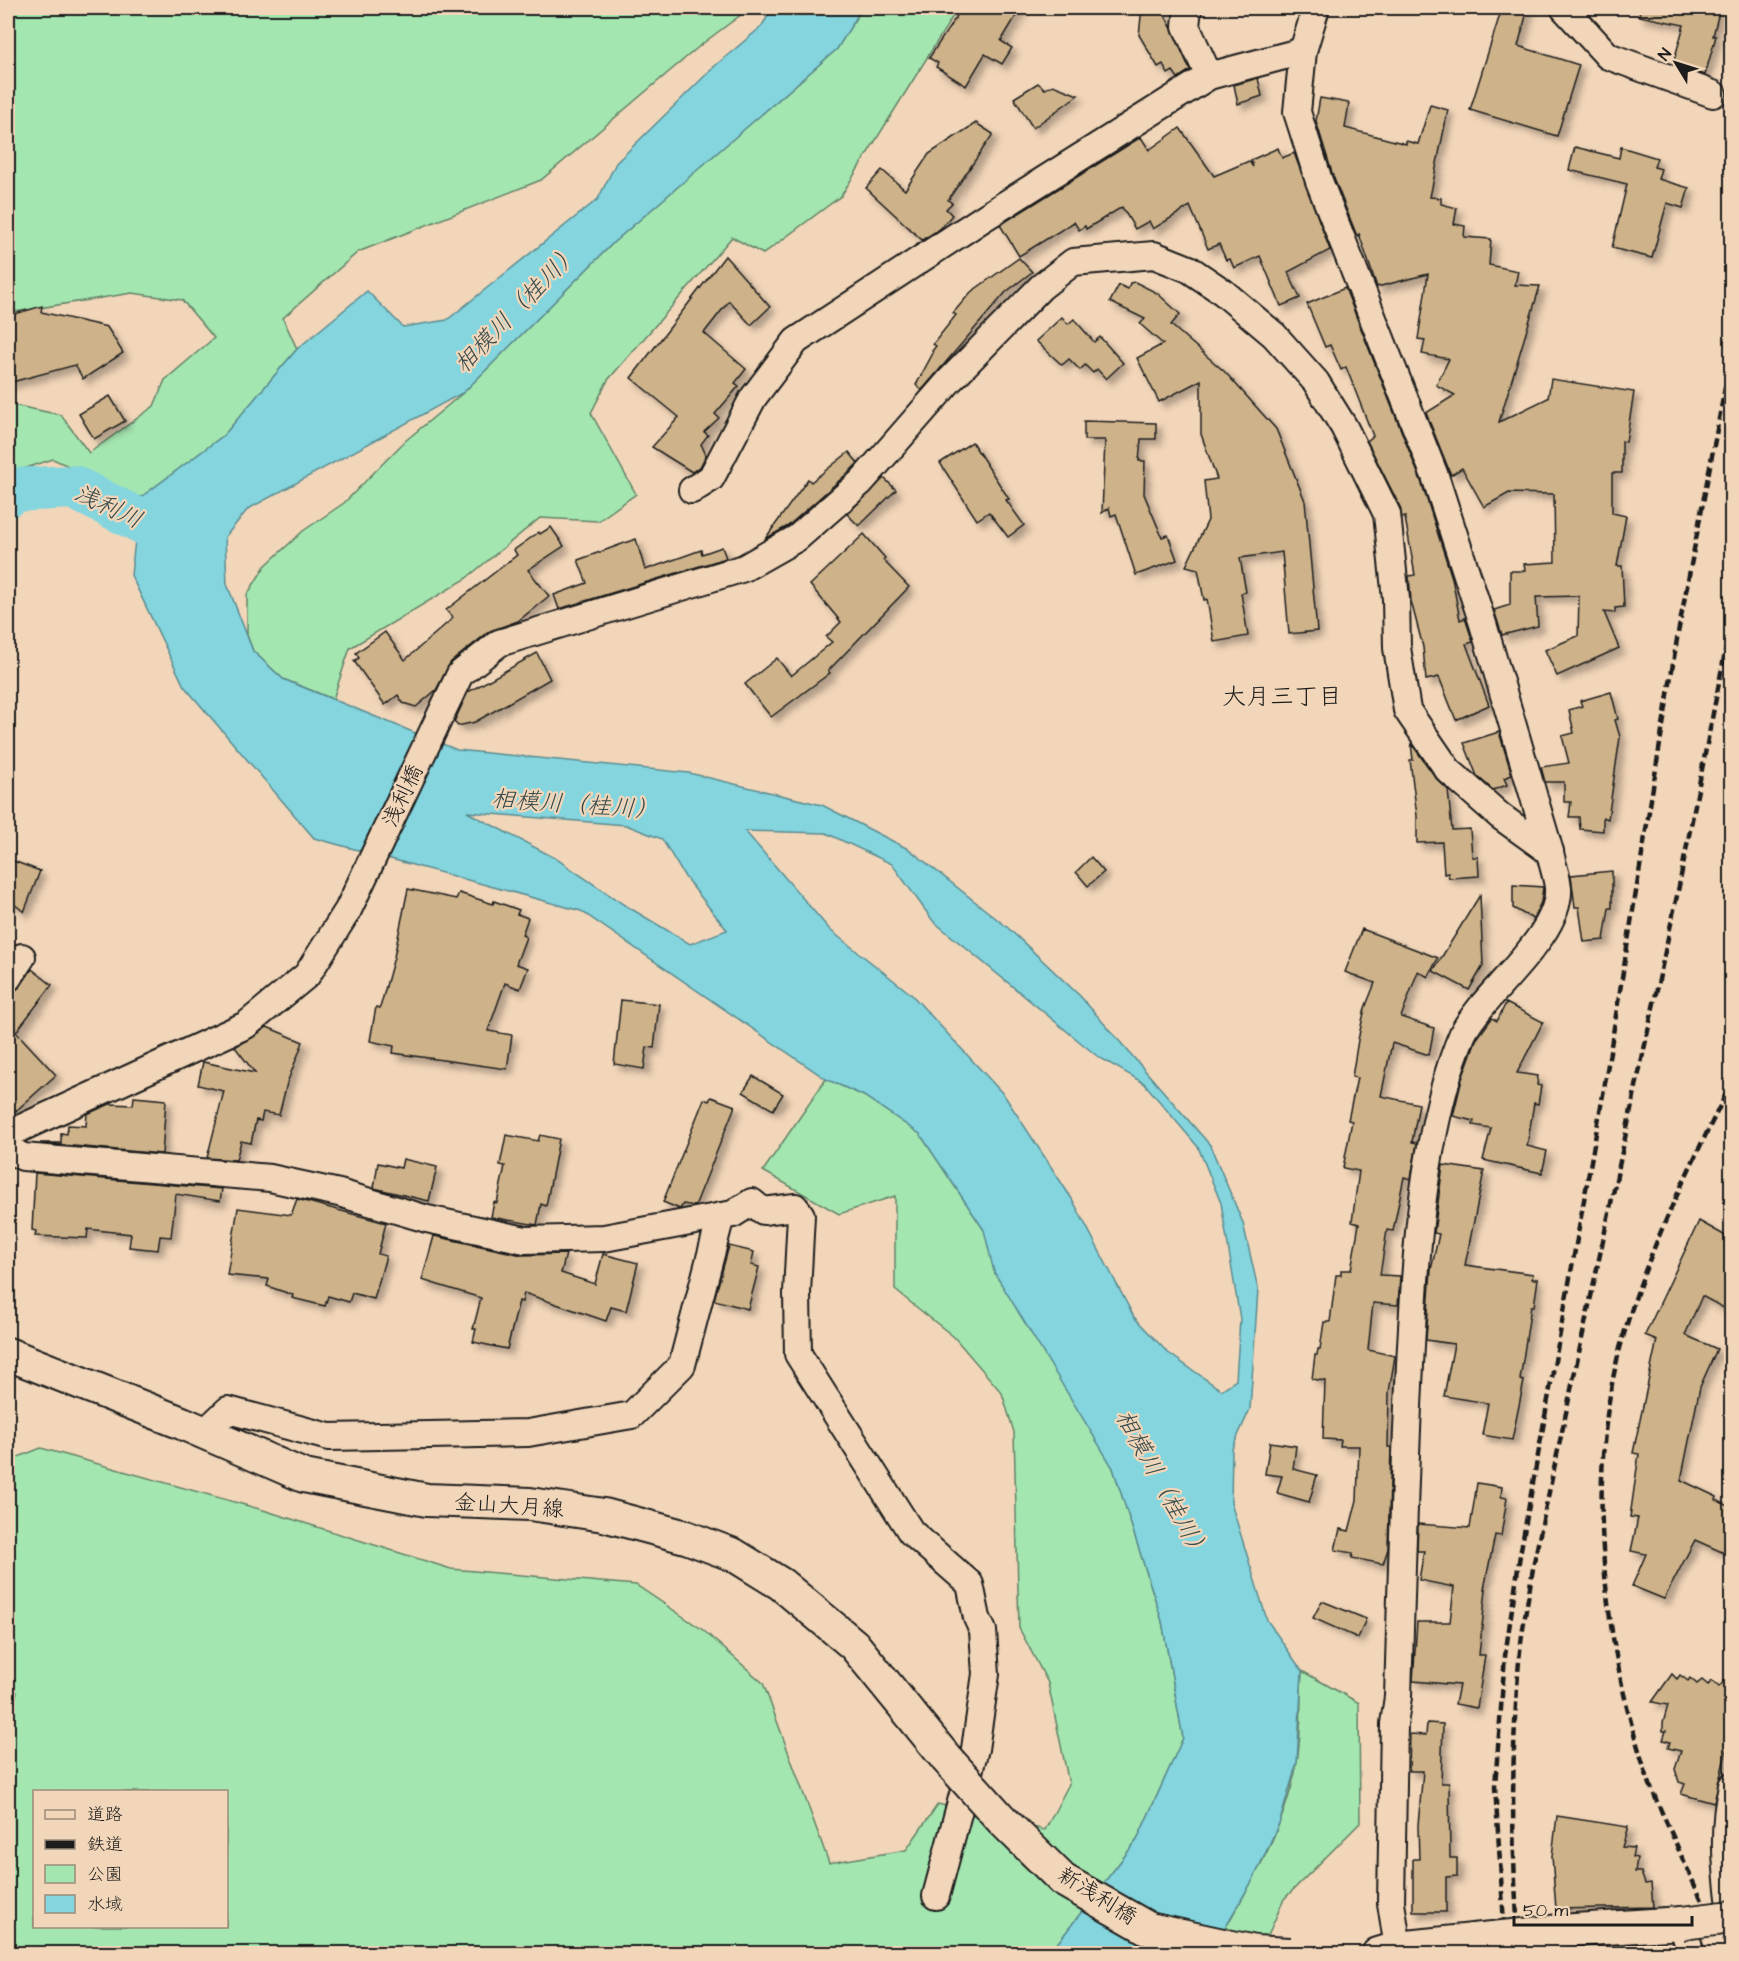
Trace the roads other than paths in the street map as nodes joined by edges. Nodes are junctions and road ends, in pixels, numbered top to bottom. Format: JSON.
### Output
{"nodes":[{"id":1,"x":1188,"y":8,"type":"edge"},
{"id":2,"x":1316,"y":8,"type":"edge"},
{"id":3,"x":1564,"y":8,"type":"edge"},
{"id":4,"x":1303,"y":51,"type":"junction"},
{"id":5,"x":1209,"y":76,"type":"junction"},
{"id":6,"x":1713,"y":94,"type":"dead end"},
{"id":7,"x":692,"y":490,"type":"dead end"},
{"id":8,"x":1550,"y":852,"type":"junction"},
{"id":9,"x":22,"y":957,"type":"dead end"},
{"id":10,"x":8,"y":978,"type":"edge"},
{"id":11,"x":8,"y":1134,"type":"edge"},
{"id":12,"x":8,"y":1149,"type":"edge"},
{"id":13,"x":721,"y":1216,"type":"junction"},
{"id":14,"x":8,"y":1354,"type":"edge"},
{"id":15,"x":204,"y":1432,"type":"junction"},
{"id":16,"x":946,"y":1758,"type":"joint"},
{"id":17,"x":1731,"y":1786,"type":"edge"},
{"id":18,"x":936,"y":1896,"type":"dead end"},
{"id":19,"x":1731,"y":1915,"type":"edge"},
{"id":20,"x":1682,"y":1923,"type":"junction"},
{"id":21,"x":1393,"y":1952,"type":"edge"},
{"id":22,"x":1290,"y":1953,"type":"edge"},
{"id":23,"x":1691,"y":1953,"type":"edge"}],
"edges":[{"from":1,"to":5,"type":"street"},
{"from":2,"to":4,"type":"street"},
{"from":3,"to":6,"type":"street"},
{"from":4,"to":5,"type":"street"},
{"from":4,"to":8,"type":"street"},
{"from":5,"to":7,"type":"street"},
{"from":8,"to":11,"type":"street","name":"浅利橋"},
{"from":8,"to":21,"type":"street"},
{"from":9,"to":10,"type":"street"},
{"from":12,"to":13,"type":"street"},
{"from":13,"to":15,"type":"street"},
{"from":13,"to":18,"type":"street"},
{"from":14,"to":15,"type":"main road","name":"金山大月線"},
{"from":15,"to":16,"type":"main road","name":"金山大月線"},
{"from":16,"to":22,"type":"main road","name":"新浅利橋","bridge":true},
{"from":17,"to":19,"type":"street"},
{"from":19,"to":20,"type":"main road","bridge":true},
{"from":20,"to":21,"type":"main road","bridge":true},
{"from":20,"to":23,"type":"street"}]}
